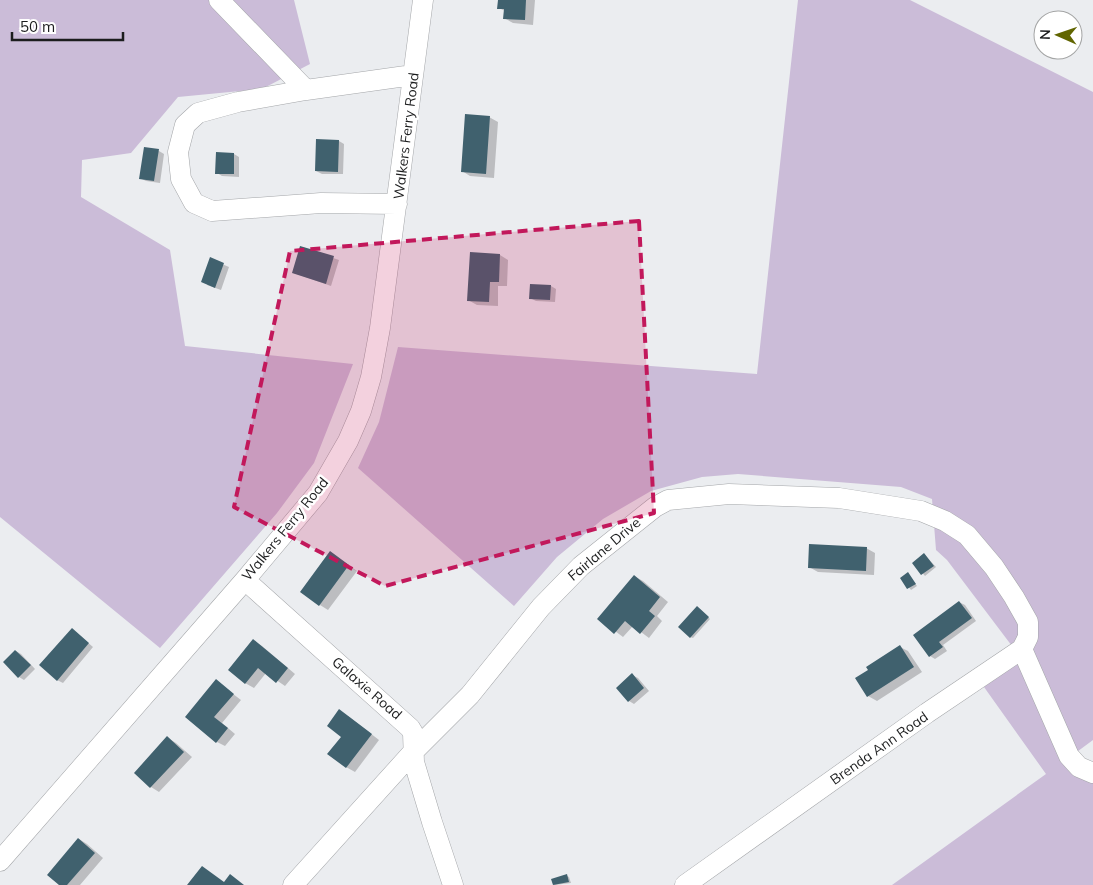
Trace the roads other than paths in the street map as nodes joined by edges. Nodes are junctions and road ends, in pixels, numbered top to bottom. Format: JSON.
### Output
{"nodes":[{"id":1,"x":219,"y":0,"type":"edge"},
{"id":2,"x":423,"y":0,"type":"edge"},
{"id":3,"x":413,"y":76,"type":"junction"},
{"id":4,"x":306,"y":90,"type":"junction"},
{"id":5,"x":397,"y":204,"type":"junction"},
{"id":6,"x":245,"y":580,"type":"junction"},
{"id":7,"x":1022,"y":649,"type":"junction"},
{"id":8,"x":413,"y":752,"type":"junction"},
{"id":9,"x":1093,"y":774,"type":"edge"},
{"id":10,"x":0,"y":861,"type":"edge"},
{"id":11,"x":293,"y":885,"type":"edge"},
{"id":12,"x":454,"y":885,"type":"edge"},
{"id":13,"x":685,"y":885,"type":"edge"}],
"edges":[{"from":1,"to":4,"type":"street"},
{"from":2,"to":3,"type":"street","name":"Walkers Ferry Road"},
{"from":3,"to":4,"type":"street"},
{"from":3,"to":5,"type":"street","name":"Walkers Ferry Road"},
{"from":4,"to":5,"type":"street"},
{"from":5,"to":6,"type":"street","name":"Walkers Ferry Road"},
{"from":6,"to":8,"type":"street","name":"Galaxie Road"},
{"from":6,"to":10,"type":"street","name":"Walkers Ferry Road"},
{"from":7,"to":8,"type":"street","name":"Fairlane Drive"},
{"from":7,"to":9,"type":"street"},
{"from":7,"to":13,"type":"street","name":"Brenda Ann Road"},
{"from":8,"to":11,"type":"street","name":"Fairlane Drive"},
{"from":8,"to":12,"type":"street","name":"Galaxie Road"}]}
